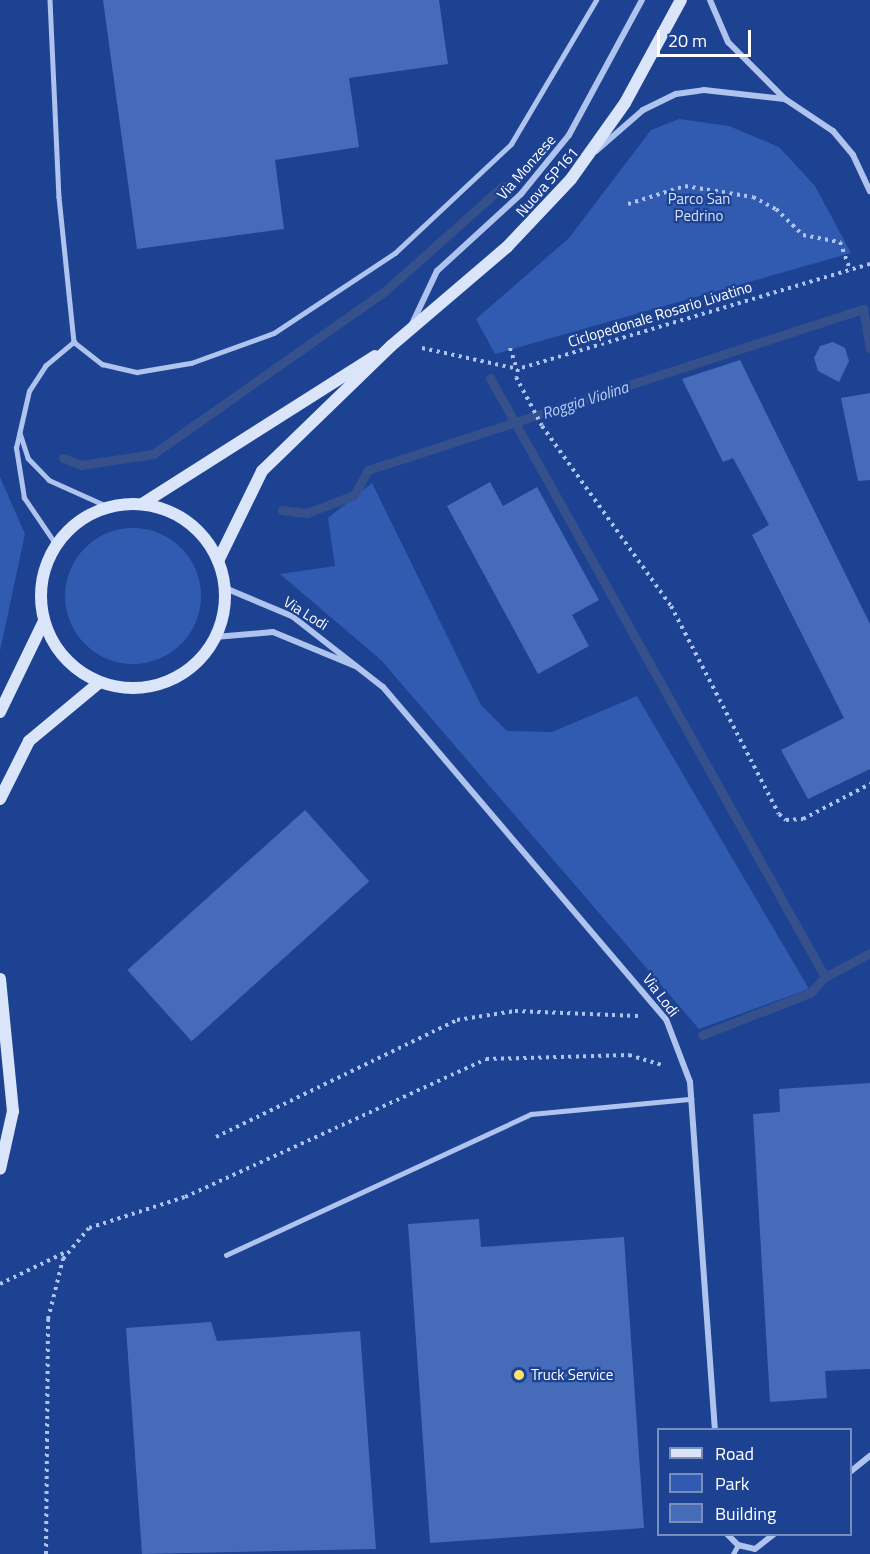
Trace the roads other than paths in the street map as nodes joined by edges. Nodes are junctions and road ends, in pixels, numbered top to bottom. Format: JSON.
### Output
{"nodes":[{"id":1,"x":50,"y":0,"type":"edge"},
{"id":2,"x":596,"y":0,"type":"edge"},
{"id":3,"x":642,"y":0,"type":"edge"},
{"id":4,"x":681,"y":0,"type":"edge"},
{"id":5,"x":710,"y":0,"type":"edge"},
{"id":6,"x":785,"y":99,"type":"junction"},
{"id":7,"x":585,"y":161,"type":"junction"},
{"id":8,"x":870,"y":191,"type":"edge"},
{"id":9,"x":408,"y":332,"type":"junction"},
{"id":10,"x":74,"y":342,"type":"junction"},
{"id":11,"x":394,"y":344,"type":"junction"},
{"id":12,"x":19,"y":431,"type":"junction"},
{"id":13,"x":142,"y":504,"type":"junction"},
{"id":14,"x":109,"y":507,"type":"junction"},
{"id":15,"x":56,"y":545,"type":"junction"},
{"id":16,"x":218,"y":561,"type":"junction"},
{"id":17,"x":225,"y":588,"type":"junction"},
{"id":18,"x":44,"y":621,"type":"junction"},
{"id":19,"x":215,"y":637,"type":"junction"},
{"id":20,"x":366,"y":672,"type":"junction"},
{"id":21,"x":100,"y":682,"type":"junction"},
{"id":22,"x":0,"y":712,"type":"edge"},
{"id":23,"x":0,"y":799,"type":"edge"},
{"id":24,"x":0,"y":979,"type":"edge"},
{"id":25,"x":2,"y":1011,"type":"edge"},
{"id":26,"x":691,"y":1099,"type":"junction"},
{"id":27,"x":0,"y":1169,"type":"edge"},
{"id":28,"x":226,"y":1255,"type":"dead end"},
{"id":29,"x":715,"y":1428,"type":"edge"},
{"id":30,"x":870,"y":1456,"type":"edge"},
{"id":31,"x":852,"y":1470,"type":"edge"},
{"id":32,"x":729,"y":1536,"type":"edge"},
{"id":33,"x":771,"y":1536,"type":"edge"},
{"id":34,"x":738,"y":1545,"type":"junction"},
{"id":35,"x":733,"y":1554,"type":"edge"}],
"edges":[{"from":1,"to":10,"type":"lane"},
{"from":2,"to":10,"type":"lane"},
{"from":3,"to":9,"type":"street","name":"Via Monzese"},
{"from":4,"to":7,"type":"main road","name":"Nuova SP161"},
{"from":5,"to":6,"type":"street"},
{"from":6,"to":7,"type":"street"},
{"from":6,"to":8,"type":"street"},
{"from":7,"to":9,"type":"main road","name":"Nuova SP161"},
{"from":9,"to":11,"type":"main road","name":"Nuova SP161"},
{"from":10,"to":12,"type":"lane"},
{"from":11,"to":13,"type":"main road","name":"Nuova SP161"},
{"from":11,"to":16,"type":"main road","name":"Nuova SP161"},
{"from":12,"to":14,"type":"lane"},
{"from":12,"to":15,"type":"lane"},
{"from":13,"to":14,"type":"main road","name":"Nuova SP161"},
{"from":13,"to":16,"type":"main road","name":"Nuova SP161"},
{"from":14,"to":15,"type":"main road","name":"Nuova SP161"},
{"from":15,"to":18,"type":"main road","name":"Nuova SP161"},
{"from":16,"to":17,"type":"main road","name":"Nuova SP161"},
{"from":17,"to":19,"type":"main road","name":"Nuova SP161"},
{"from":17,"to":20,"type":"street","name":"Via Lodi"},
{"from":18,"to":21,"type":"main road","name":"Nuova SP161"},
{"from":18,"to":22,"type":"main road","name":"Nuova SP161"},
{"from":19,"to":20,"type":"street","name":"Via Lodi"},
{"from":19,"to":21,"type":"main road","name":"Nuova SP161"},
{"from":20,"to":26,"type":"street","name":"Via Lodi"},
{"from":21,"to":23,"type":"main road"},
{"from":24,"to":25,"type":"main road"},
{"from":25,"to":27,"type":"main road"},
{"from":26,"to":28,"type":"lane"},
{"from":26,"to":29,"type":"street","name":"Via Lodi"},
{"from":30,"to":31,"type":"street"},
{"from":32,"to":34,"type":"street"},
{"from":33,"to":34,"type":"street"},
{"from":34,"to":35,"type":"lane"}]}
